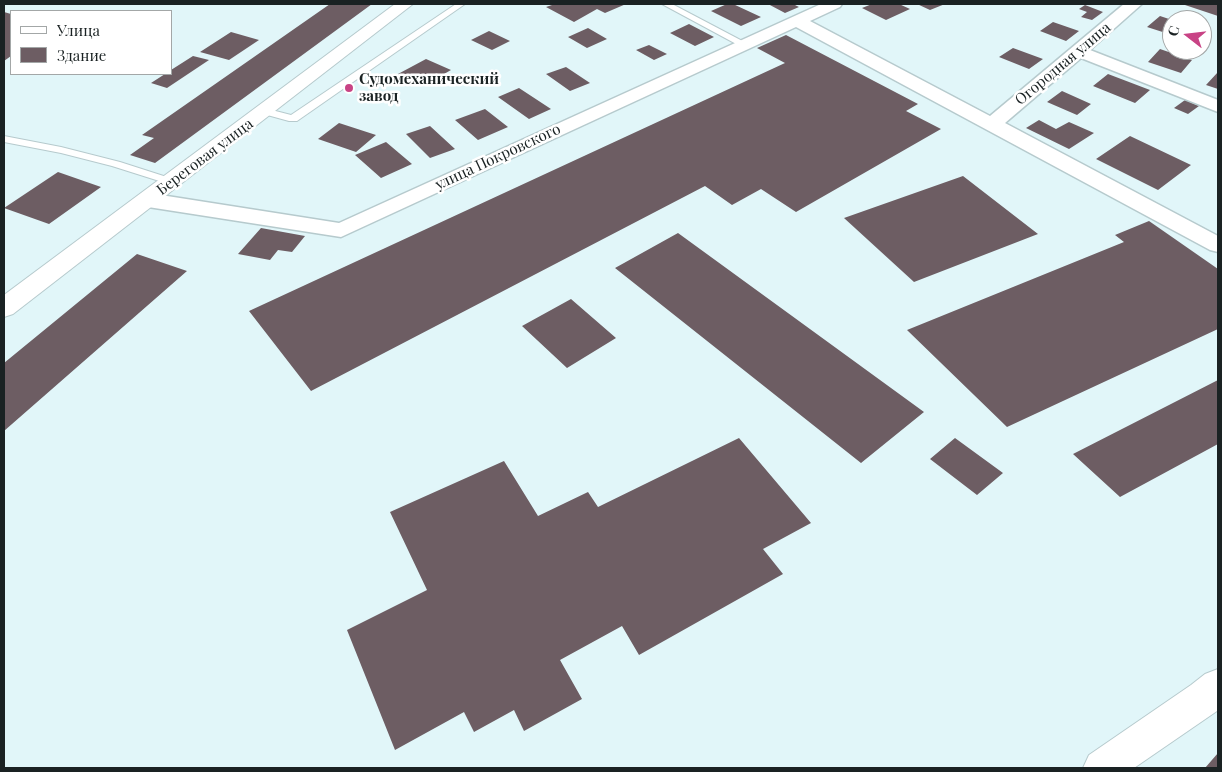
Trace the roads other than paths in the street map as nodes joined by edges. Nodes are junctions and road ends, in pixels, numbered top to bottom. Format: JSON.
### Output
{"nodes":[{"id":1,"x":405,"y":4,"type":"edge"},
{"id":2,"x":461,"y":4,"type":"edge"},
{"id":3,"x":666,"y":4,"type":"edge"},
{"id":4,"x":834,"y":4,"type":"edge"},
{"id":5,"x":1134,"y":4,"type":"edge"},
{"id":6,"x":796,"y":20,"type":"junction"},
{"id":7,"x":742,"y":44,"type":"junction"},
{"id":8,"x":1078,"y":51,"type":"junction"},
{"id":9,"x":1218,"y":106,"type":"edge"},
{"id":10,"x":264,"y":111,"type":"junction"},
{"id":11,"x":992,"y":124,"type":"junction"},
{"id":12,"x":4,"y":139,"type":"edge"},
{"id":13,"x":172,"y":182,"type":"junction"},
{"id":14,"x":148,"y":200,"type":"junction"},
{"id":15,"x":1218,"y":245,"type":"edge"},
{"id":16,"x":4,"y":308,"type":"edge"},
{"id":17,"x":1218,"y":686,"type":"edge"},
{"id":18,"x":1102,"y":768,"type":"edge"}],
"edges":[{"from":1,"to":10,"type":"main road","name":"Береговая улица"},
{"from":2,"to":10,"type":"lane"},
{"from":3,"to":7,"type":"lane"},
{"from":4,"to":6,"type":"street","name":"улица Покровского"},
{"from":5,"to":8,"type":"street","name":"Огородная улица"},
{"from":6,"to":7,"type":"street","name":"улица Покровского"},
{"from":6,"to":11,"type":"street"},
{"from":7,"to":14,"type":"street","name":"улица Покровского"},
{"from":8,"to":9,"type":"street"},
{"from":8,"to":11,"type":"street","name":"Огородная улица"},
{"from":10,"to":13,"type":"main road","name":"Береговая улица"},
{"from":11,"to":15,"type":"street"},
{"from":12,"to":13,"type":"lane"},
{"from":13,"to":14,"type":"main road","name":"Береговая улица"},
{"from":14,"to":16,"type":"main road","name":"Береговая улица"},
{"from":17,"to":18,"type":"main road"}]}
